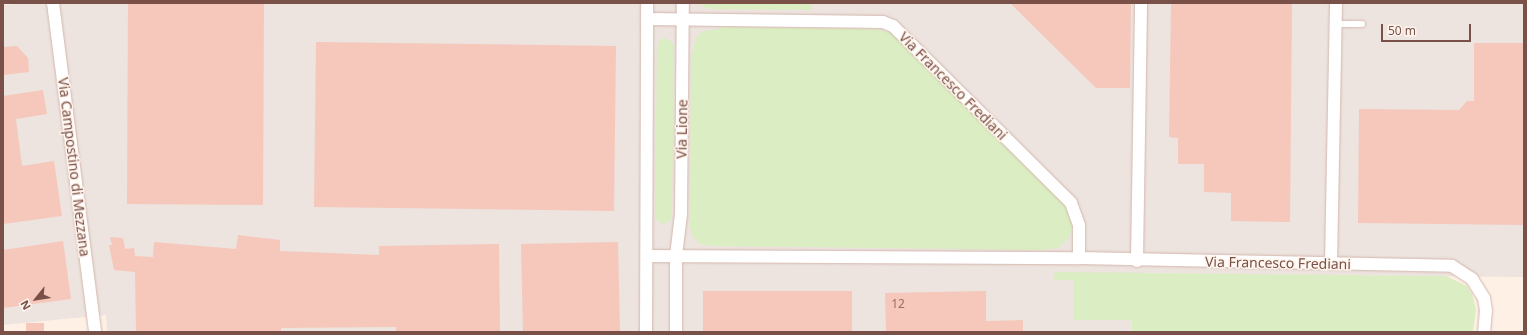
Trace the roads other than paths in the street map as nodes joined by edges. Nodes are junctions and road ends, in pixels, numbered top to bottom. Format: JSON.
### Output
{"nodes":[{"id":1,"x":53,"y":3,"type":"edge"},
{"id":2,"x":647,"y":3,"type":"edge"},
{"id":3,"x":683,"y":3,"type":"edge"},
{"id":4,"x":1141,"y":3,"type":"edge"},
{"id":5,"x":1336,"y":3,"type":"edge"},
{"id":6,"x":647,"y":19,"type":"junction"},
{"id":7,"x":683,"y":19,"type":"junction"},
{"id":8,"x":1336,"y":24,"type":"junction"},
{"id":9,"x":1362,"y":24,"type":"dead end"},
{"id":10,"x":647,"y":256,"type":"junction"},
{"id":11,"x":676,"y":256,"type":"junction"},
{"id":12,"x":1079,"y":258,"type":"junction"},
{"id":13,"x":1137,"y":261,"type":"junction"},
{"id":14,"x":1331,"y":263,"type":"junction"},
{"id":15,"x":95,"y":332,"type":"edge"},
{"id":16,"x":646,"y":332,"type":"edge"},
{"id":17,"x":676,"y":332,"type":"edge"},
{"id":18,"x":1484,"y":332,"type":"edge"}],
"edges":[{"from":1,"to":15,"type":"street","name":"Via Campostino di Mezzana"},
{"from":2,"to":6,"type":"street"},
{"from":3,"to":7,"type":"street","name":"Via Lione"},
{"from":4,"to":13,"type":"street"},
{"from":5,"to":8,"type":"street"},
{"from":6,"to":7,"type":"street","name":"Via Francesco Frediani"},
{"from":6,"to":10,"type":"street"},
{"from":7,"to":11,"type":"street","name":"Via Lione"},
{"from":7,"to":12,"type":"street","name":"Via Francesco Frediani"},
{"from":8,"to":9,"type":"lane"},
{"from":8,"to":14,"type":"street"},
{"from":10,"to":11,"type":"street","name":"Via Francesco Frediani"},
{"from":10,"to":16,"type":"street"},
{"from":11,"to":12,"type":"street","name":"Via Francesco Frediani"},
{"from":11,"to":17,"type":"street","name":"Via Lione"},
{"from":12,"to":13,"type":"street","name":"Via Francesco Frediani"},
{"from":13,"to":14,"type":"street","name":"Via Francesco Frediani"},
{"from":14,"to":18,"type":"street","name":"Via Francesco Frediani"}]}
